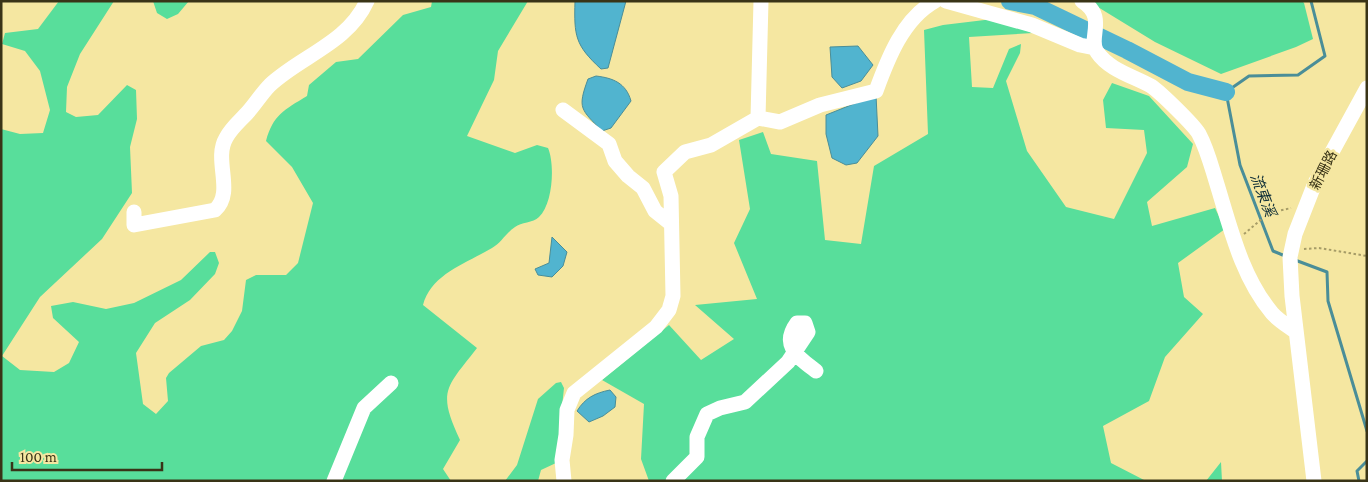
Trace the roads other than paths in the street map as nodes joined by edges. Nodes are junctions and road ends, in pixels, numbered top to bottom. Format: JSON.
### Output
{"nodes":[{"id":1,"x":367,"y":1,"type":"edge"},
{"id":2,"x":761,"y":1,"type":"edge"},
{"id":3,"x":935,"y":1,"type":"edge"},
{"id":4,"x":946,"y":1,"type":"edge"},
{"id":5,"x":1082,"y":1,"type":"edge"},
{"id":6,"x":1094,"y":47,"type":"junction"},
{"id":7,"x":1367,"y":88,"type":"edge"},
{"id":8,"x":563,"y":110,"type":"dead end"},
{"id":9,"x":758,"y":118,"type":"junction"},
{"id":10,"x":134,"y":212,"type":"dead end"},
{"id":11,"x":670,"y":223,"type":"junction"},
{"id":12,"x":1296,"y":332,"type":"junction"},
{"id":13,"x":816,"y":371,"type":"dead end"},
{"id":14,"x":390,"y":383,"type":"dead end"},
{"id":15,"x":334,"y":481,"type":"edge"},
{"id":16,"x":564,"y":481,"type":"edge"},
{"id":17,"x":672,"y":481,"type":"edge"},
{"id":18,"x":1314,"y":481,"type":"edge"}],
"edges":[{"from":1,"to":10,"type":"street"},
{"from":2,"to":9,"type":"street"},
{"from":3,"to":9,"type":"street"},
{"from":4,"to":6,"type":"street"},
{"from":5,"to":6,"type":"street"},
{"from":6,"to":12,"type":"street"},
{"from":7,"to":12,"type":"street","name":"新珊路"},
{"from":8,"to":11,"type":"street"},
{"from":9,"to":11,"type":"street"},
{"from":11,"to":16,"type":"street"},
{"from":12,"to":18,"type":"street"},
{"from":13,"to":17,"type":"street"},
{"from":14,"to":15,"type":"street"}]}
